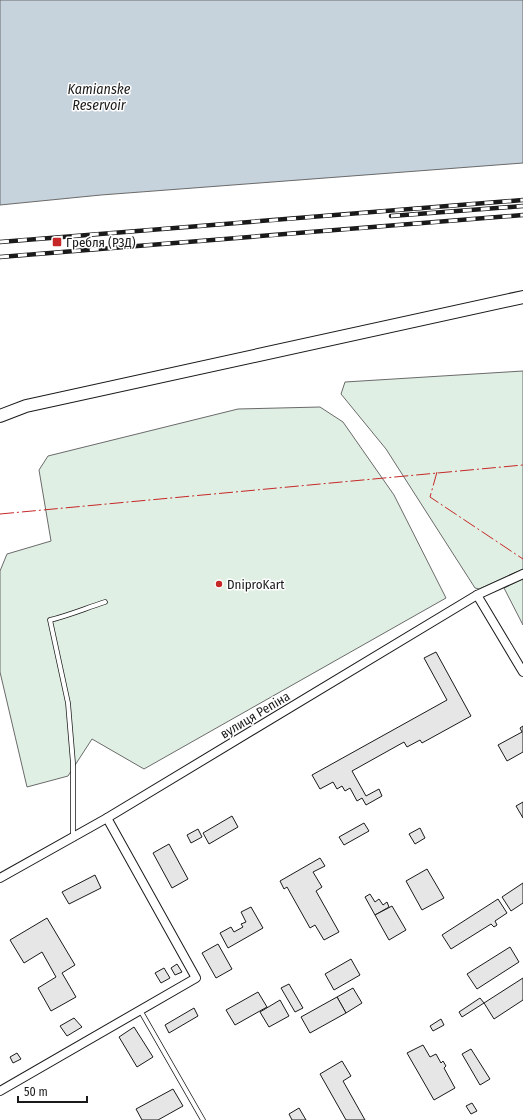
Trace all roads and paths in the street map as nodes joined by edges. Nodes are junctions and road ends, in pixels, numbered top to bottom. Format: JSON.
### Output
{"nodes":[{"id":1,"x":523,"y":297,"type":"edge"},
{"id":2,"x":0,"y":416,"type":"edge"},
{"id":3,"x":523,"y":574,"type":"edge"},
{"id":4,"x":477,"y":595,"type":"junction"},
{"id":5,"x":105,"y":602,"type":"dead end"},
{"id":6,"x":523,"y":672,"type":"edge"},
{"id":7,"x":108,"y":818,"type":"junction"},
{"id":8,"x":73,"y":837,"type":"junction"},
{"id":9,"x":0,"y":878,"type":"edge"},
{"id":10,"x":140,"y":1010,"type":"junction"},
{"id":11,"x":0,"y":1091,"type":"edge"},
{"id":12,"x":203,"y":1120,"type":"edge"}],
"edges":[{"from":1,"to":2,"type":"main road"},
{"from":3,"to":4,"type":"street","name":"вулиця Репіна"},
{"from":4,"to":6,"type":"street"},
{"from":4,"to":7,"type":"street","name":"вулиця Репіна"},
{"from":5,"to":8,"type":"lane"},
{"from":7,"to":8,"type":"street","name":"вулиця Репіна"},
{"from":7,"to":10,"type":"street"},
{"from":8,"to":9,"type":"street","name":"вулиця Репіна"},
{"from":10,"to":11,"type":"street"},
{"from":10,"to":12,"type":"lane"}]}
